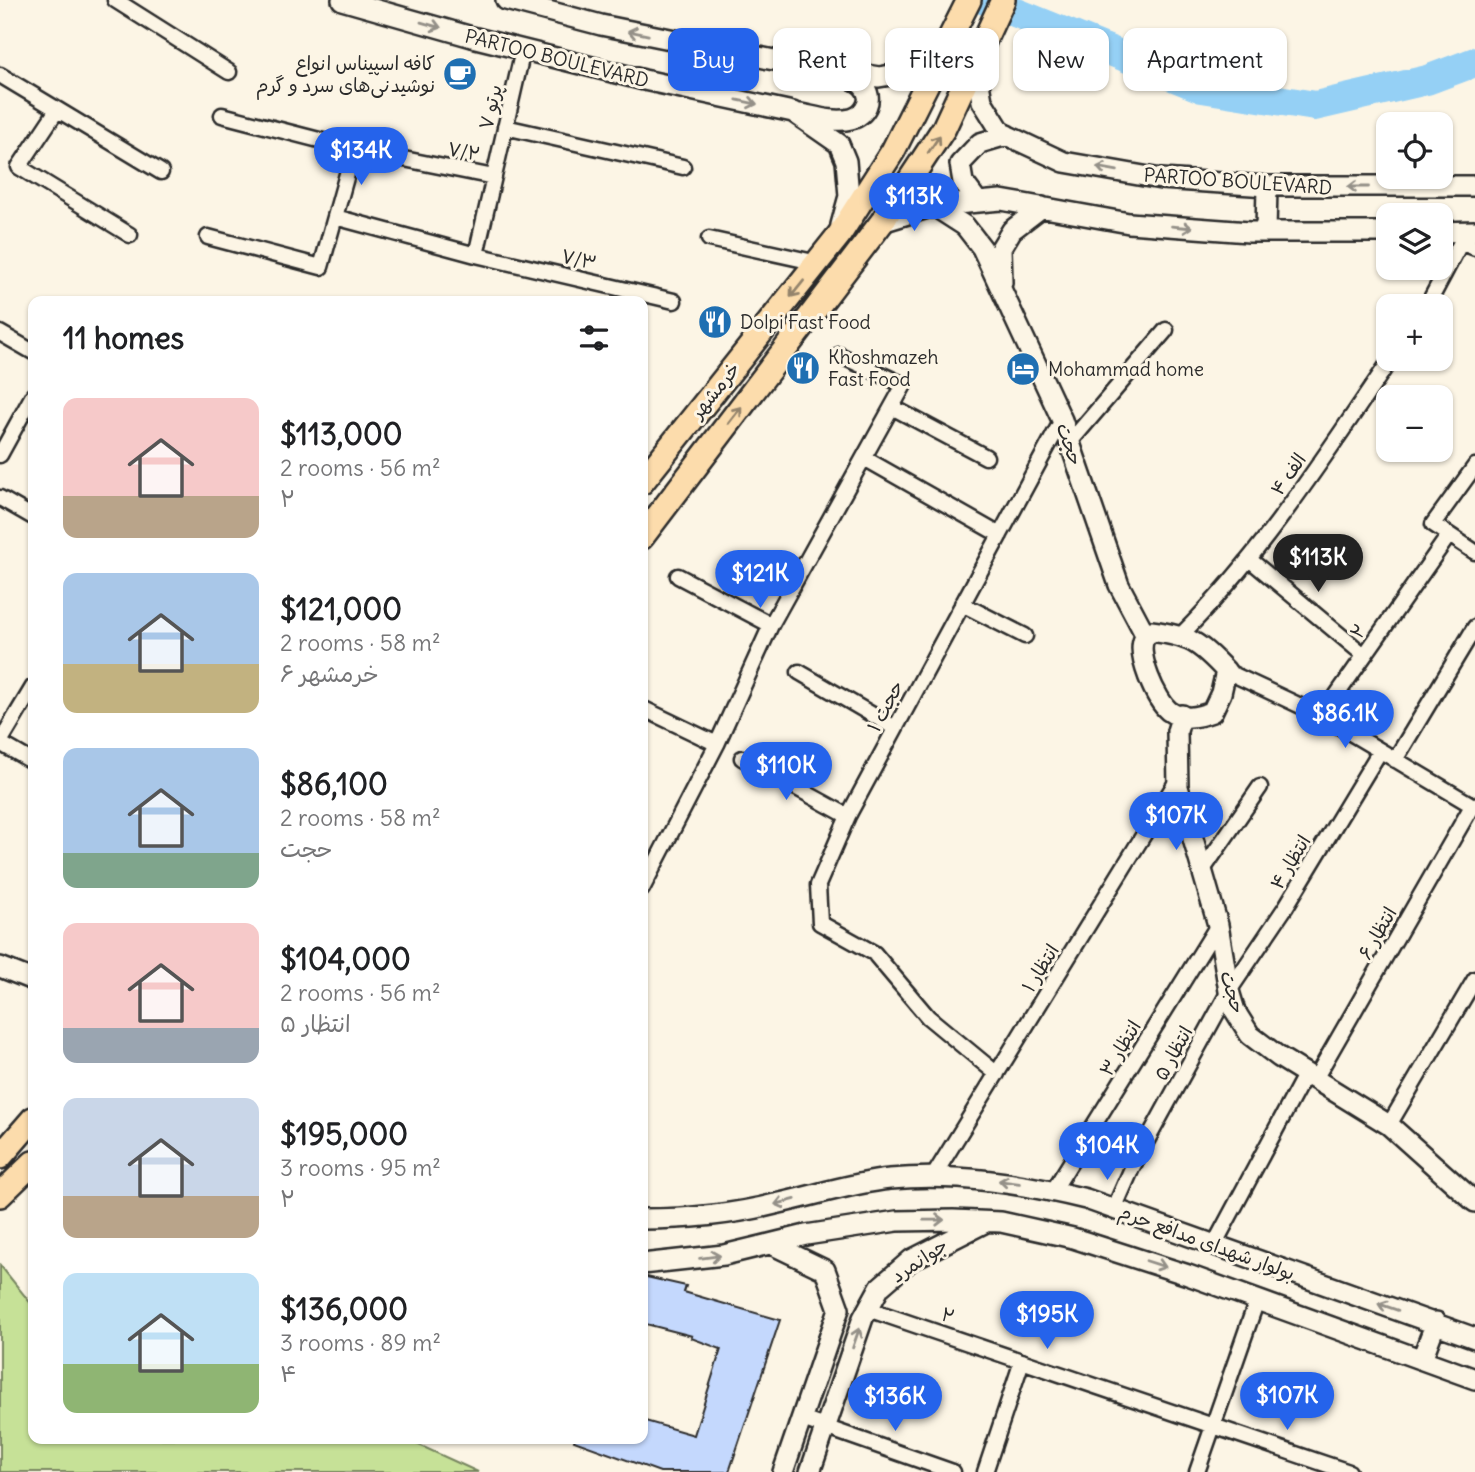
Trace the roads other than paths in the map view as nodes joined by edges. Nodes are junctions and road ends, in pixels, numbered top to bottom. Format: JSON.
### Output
{"nodes":[{"id":1,"x":115,"y":0,"type":"edge"},
{"id":2,"x":342,"y":0,"type":"edge"},
{"id":3,"x":506,"y":0,"type":"edge"},
{"id":4,"x":1003,"y":0,"type":"edge"},
{"id":5,"x":966,"y":6,"type":"edge"},
{"id":6,"x":955,"y":28,"type":"edge"},
{"id":7,"x":991,"y":28,"type":"edge"},
{"id":8,"x":523,"y":50,"type":"junction"},
{"id":9,"x":773,"y":59,"type":"edge"},
{"id":10,"x":229,"y":72,"type":"dead end"},
{"id":11,"x":0,"y":75,"type":"edge"},
{"id":12,"x":865,"y":91,"type":"edge"},
{"id":13,"x":923,"y":91,"type":"edge"},
{"id":14,"x":961,"y":91,"type":"edge"},
{"id":15,"x":980,"y":91,"type":"edge"},
{"id":16,"x":57,"y":110,"type":"junction"},
{"id":17,"x":793,"y":112,"type":"junction"},
{"id":18,"x":222,"y":115,"type":"dead end"},
{"id":19,"x":505,"y":127,"type":"junction"},
{"id":20,"x":1007,"y":135,"type":"junction"},
{"id":21,"x":354,"y":149,"type":"junction"},
{"id":22,"x":683,"y":167,"type":"dead end"},
{"id":23,"x":161,"y":172,"type":"dead end"},
{"id":24,"x":494,"y":177,"type":"junction"},
{"id":25,"x":1266,"y":186,"type":"junction"},
{"id":26,"x":1475,"y":186,"type":"edge"},
{"id":27,"x":978,"y":202,"type":"junction"},
{"id":28,"x":934,"y":206,"type":"junction"},
{"id":29,"x":1042,"y":207,"type":"junction"},
{"id":30,"x":335,"y":217,"type":"junction"},
{"id":31,"x":882,"y":222,"type":"junction"},
{"id":32,"x":1266,"y":232,"type":"junction"},
{"id":33,"x":1376,"y":232,"type":"edge"},
{"id":34,"x":130,"y":235,"type":"dead end"},
{"id":35,"x":839,"y":235,"type":"junction"},
{"id":36,"x":208,"y":237,"type":"dead end"},
{"id":37,"x":709,"y":239,"type":"dead end"},
{"id":38,"x":1470,"y":239,"type":"edge"},
{"id":39,"x":475,"y":255,"type":"junction"},
{"id":40,"x":818,"y":262,"type":"junction"},
{"id":41,"x":1002,"y":294,"type":"junction"},
{"id":42,"x":1435,"y":294,"type":"edge"},
{"id":43,"x":674,"y":300,"type":"dead end"},
{"id":44,"x":1166,"y":330,"type":"dead end"},
{"id":45,"x":0,"y":333,"type":"edge"},
{"id":46,"x":28,"y":349,"type":"edge"},
{"id":47,"x":839,"y":355,"type":"dead end"},
{"id":48,"x":1383,"y":371,"type":"edge"},
{"id":49,"x":28,"y":404,"type":"edge"},
{"id":50,"x":892,"y":407,"type":"junction"},
{"id":51,"x":1062,"y":420,"type":"junction"},
{"id":52,"x":1070,"y":442,"type":"junction"},
{"id":53,"x":666,"y":450,"type":"junction"},
{"id":54,"x":0,"y":455,"type":"edge"},
{"id":55,"x":986,"y":457,"type":"dead end"},
{"id":56,"x":864,"y":458,"type":"junction"},
{"id":57,"x":1475,"y":466,"type":"edge"},
{"id":58,"x":693,"y":469,"type":"junction"},
{"id":59,"x":648,"y":474,"type":"edge"},
{"id":60,"x":0,"y":498,"type":"edge"},
{"id":61,"x":28,"y":514,"type":"edge"},
{"id":62,"x":648,"y":529,"type":"edge"},
{"id":63,"x":1000,"y":535,"type":"junction"},
{"id":64,"x":1449,"y":535,"type":"junction"},
{"id":65,"x":1475,"y":552,"type":"edge"},
{"id":66,"x":1249,"y":559,"type":"junction"},
{"id":67,"x":678,"y":576,"type":"dead end"},
{"id":68,"x":962,"y":604,"type":"junction"},
{"id":69,"x":771,"y":625,"type":"junction"},
{"id":70,"x":1475,"y":627,"type":"edge"},
{"id":71,"x":1181,"y":635,"type":"junction"},
{"id":72,"x":1025,"y":636,"type":"dead end"},
{"id":73,"x":1146,"y":636,"type":"junction"},
{"id":74,"x":1364,"y":655,"type":"junction"},
{"id":75,"x":1226,"y":671,"type":"junction"},
{"id":76,"x":799,"y":673,"type":"dead end"},
{"id":77,"x":28,"y":695,"type":"edge"},
{"id":78,"x":648,"y":711,"type":"edge"},
{"id":79,"x":1182,"y":715,"type":"junction"},
{"id":80,"x":1322,"y":716,"type":"junction"},
{"id":81,"x":895,"y":728,"type":"junction"},
{"id":82,"x":2,"y":735,"type":"edge"},
{"id":83,"x":717,"y":744,"type":"junction"},
{"id":84,"x":1380,"y":751,"type":"junction"},
{"id":85,"x":28,"y":758,"type":"edge"},
{"id":86,"x":742,"y":758,"type":"dead end"},
{"id":87,"x":1395,"y":760,"type":"junction"},
{"id":88,"x":1178,"y":778,"type":"junction"},
{"id":89,"x":1260,"y":787,"type":"dead end"},
{"id":90,"x":1474,"y":806,"type":"edge"},
{"id":91,"x":848,"y":816,"type":"junction"},
{"id":92,"x":648,"y":864,"type":"edge"},
{"id":93,"x":1202,"y":871,"type":"junction"},
{"id":94,"x":1218,"y":925,"type":"junction"},
{"id":95,"x":7,"y":970,"type":"edge"},
{"id":96,"x":28,"y":978,"type":"edge"},
{"id":97,"x":1475,"y":979,"type":"edge"},
{"id":98,"x":28,"y":987,"type":"edge"},
{"id":99,"x":1229,"y":991,"type":"junction"},
{"id":100,"x":997,"y":1074,"type":"junction"},
{"id":101,"x":1310,"y":1076,"type":"junction"},
{"id":102,"x":1389,"y":1125,"type":"junction"},
{"id":103,"x":28,"y":1126,"type":"edge"},
{"id":104,"x":0,"y":1157,"type":"edge"},
{"id":105,"x":28,"y":1168,"type":"edge"},
{"id":106,"x":933,"y":1177,"type":"junction"},
{"id":107,"x":1053,"y":1191,"type":"junction"},
{"id":108,"x":0,"y":1195,"type":"edge"},
{"id":109,"x":1475,"y":1202,"type":"edge"},
{"id":110,"x":1114,"y":1209,"type":"junction"},
{"id":111,"x":648,"y":1219,"type":"edge"},
{"id":112,"x":986,"y":1221,"type":"junction"},
{"id":113,"x":771,"y":1244,"type":"junction"},
{"id":114,"x":1213,"y":1245,"type":"junction"},
{"id":115,"x":648,"y":1263,"type":"edge"},
{"id":116,"x":1257,"y":1300,"type":"junction"},
{"id":117,"x":868,"y":1308,"type":"junction"},
{"id":118,"x":1436,"y":1322,"type":"junction"},
{"id":119,"x":1475,"y":1338,"type":"edge"},
{"id":120,"x":1422,"y":1359,"type":"junction"},
{"id":121,"x":1021,"y":1361,"type":"junction"},
{"id":122,"x":1475,"y":1379,"type":"edge"},
{"id":123,"x":802,"y":1419,"type":"junction"},
{"id":124,"x":1213,"y":1426,"type":"junction"},
{"id":125,"x":825,"y":1427,"type":"junction"},
{"id":126,"x":783,"y":1472,"type":"edge"},
{"id":127,"x":810,"y":1472,"type":"edge"},
{"id":128,"x":953,"y":1472,"type":"edge"},
{"id":129,"x":985,"y":1472,"type":"edge"},
{"id":130,"x":1197,"y":1472,"type":"edge"},
{"id":131,"x":1349,"y":1472,"type":"edge"}],
"edges":[{"from":1,"to":10,"type":"street"},
{"from":2,"to":8,"type":"main road","name":"PARTOO BOULEVARD","one_way":true},
{"from":9,"to":3,"type":"main road","one_way":true},
{"from":4,"to":7,"type":"main road","name":"خرمشهر"},
{"from":5,"to":6,"type":"main road","name":"خرمشهر"},
{"from":8,"to":17,"type":"main road","name":"PARTOO BOULEVARD","one_way":true},
{"from":8,"to":19,"type":"street","name":"پرتو ۷"},
{"from":11,"to":16,"type":"street"},
{"from":12,"to":17,"type":"main road"},
{"from":13,"to":35,"type":"main road","name":"خرمشهر"},
{"from":31,"to":14,"type":"main road","name":"خرمشهر","one_way":true},
{"from":15,"to":20,"type":"main road","name":"PARTOO BOULEVARD"},
{"from":16,"to":23,"type":"street"},
{"from":16,"to":34,"type":"street"},
{"from":17,"to":35,"type":"main road","name":"PARTOO BOULEVARD"},
{"from":18,"to":21,"type":"street","name":"۷/۲"},
{"from":19,"to":22,"type":"street"},
{"from":19,"to":24,"type":"street","name":"پرتو ۷"},
{"from":25,"to":20,"type":"main road","name":"PARTOO BOULEVARD","one_way":true},
{"from":20,"to":27,"type":"main road"},
{"from":21,"to":24,"type":"street","name":"۷/۲"},
{"from":21,"to":30,"type":"street"},
{"from":24,"to":39,"type":"street","name":"پرتو ۷"},
{"from":26,"to":25,"type":"main road","name":"PARTOO BOULEVARD","one_way":true},
{"from":25,"to":32,"type":"main road"},
{"from":27,"to":28,"type":"main road"},
{"from":27,"to":29,"type":"main road"},
{"from":28,"to":31,"type":"main road"},
{"from":28,"to":41,"type":"main road","name":"حجت"},
{"from":29,"to":32,"type":"main road","one_way":true},
{"from":29,"to":41,"type":"main road"},
{"from":30,"to":36,"type":"street"},
{"from":30,"to":39,"type":"street","name":"۷/۳"},
{"from":58,"to":31,"type":"main road","name":"خرمشهر","one_way":true},
{"from":32,"to":33,"type":"main road"},
{"from":35,"to":40,"type":"main road","name":"خرمشهر"},
{"from":37,"to":40,"type":"street"},
{"from":38,"to":42,"type":"street"},
{"from":39,"to":43,"type":"street","name":"۷/۳"},
{"from":40,"to":53,"type":"main road","name":"خرمشهر","one_way":true},
{"from":41,"to":51,"type":"main road","name":"حجت"},
{"from":44,"to":52,"type":"street"},
{"from":45,"to":46,"type":"street"},
{"from":47,"to":50,"type":"street"},
{"from":48,"to":66,"type":"street","name":"۴ الف"},
{"from":49,"to":54,"type":"street"},
{"from":50,"to":55,"type":"street"},
{"from":50,"to":56,"type":"street"},
{"from":51,"to":52,"type":"main road","name":"حجت"},
{"from":51,"to":63,"type":"street","name":"حجت ۱"},
{"from":52,"to":73,"type":"main road","name":"حجت"},
{"from":53,"to":58,"type":"main road"},
{"from":53,"to":59,"type":"main road","name":"خرمشهر"},
{"from":56,"to":63,"type":"street"},
{"from":56,"to":69,"type":"street"},
{"from":57,"to":64,"type":"street"},
{"from":58,"to":62,"type":"main road","name":"خرمشهر"},
{"from":60,"to":61,"type":"street"},
{"from":63,"to":68,"type":"street","name":"حجت ۱"},
{"from":64,"to":65,"type":"street"},
{"from":64,"to":74,"type":"street","name":"۲"},
{"from":66,"to":71,"type":"street","name":"۴ الف"},
{"from":66,"to":74,"type":"street"},
{"from":67,"to":69,"type":"street"},
{"from":68,"to":72,"type":"street"},
{"from":68,"to":81,"type":"street","name":"حجت ۱"},
{"from":69,"to":83,"type":"street"},
{"from":70,"to":87,"type":"street"},
{"from":71,"to":73,"type":"main road"},
{"from":71,"to":75,"type":"main road"},
{"from":73,"to":79,"type":"main road"},
{"from":74,"to":80,"type":"street","name":"۲"},
{"from":75,"to":79,"type":"main road"},
{"from":75,"to":80,"type":"street"},
{"from":76,"to":81,"type":"street"},
{"from":77,"to":82,"type":"street"},
{"from":78,"to":83,"type":"street"},
{"from":79,"to":88,"type":"main road","name":"حجت"},
{"from":80,"to":84,"type":"street"},
{"from":81,"to":91,"type":"street","name":"حجت ۱"},
{"from":82,"to":85,"type":"street"},
{"from":83,"to":92,"type":"street"},
{"from":84,"to":87,"type":"street"},
{"from":84,"to":99,"type":"street","name":"انتظار ۴"},
{"from":86,"to":91,"type":"street"},
{"from":87,"to":90,"type":"street"},
{"from":88,"to":93,"type":"main road","name":"حجت"},
{"from":88,"to":100,"type":"street","name":"انتظار ۱"},
{"from":89,"to":93,"type":"street"},
{"from":90,"to":101,"type":"street","name":"انتظار ۶"},
{"from":91,"to":100,"type":"street","name":"حجت ۱"},
{"from":93,"to":94,"type":"main road","name":"حجت"},
{"from":94,"to":99,"type":"main road","name":"حجت"},
{"from":94,"to":107,"type":"street","name":"انتظار ۳"},
{"from":95,"to":96,"type":"main road"},
{"from":95,"to":98,"type":"main road"},
{"from":97,"to":102,"type":"street"},
{"from":99,"to":101,"type":"main road","name":"حجت"},
{"from":99,"to":110,"type":"street","name":"انتظار ۵"},
{"from":100,"to":106,"type":"street","name":"انتظار ۱"},
{"from":101,"to":102,"type":"main road","name":"حجت"},
{"from":101,"to":114,"type":"street","name":"انتظار ۶"},
{"from":102,"to":109,"type":"main road","name":"حجت"},
{"from":103,"to":104,"type":"main road"},
{"from":105,"to":108,"type":"main road"},
{"from":107,"to":106,"type":"main road","name":"بولوار شهدای مدافع حرم","one_way":true},
{"from":106,"to":111,"type":"main road","name":"بولوار شهدای مدافع حرم","one_way":true},
{"from":107,"to":110,"type":"main road","name":"بولوار شهدای مدافع حرم"},
{"from":110,"to":114,"type":"main road","name":"بولوار شهدای مدافع حرم"},
{"from":113,"to":112,"type":"main road","name":"بولوار شهدای مدافع حرم","one_way":true},
{"from":112,"to":116,"type":"main road","name":"بولوار شهدای مدافع حرم","one_way":true},
{"from":112,"to":117,"type":"main road","name":"جوانمرد"},
{"from":115,"to":113,"type":"main road","name":"بولوار شهدای مدافع حرم","one_way":true},
{"from":113,"to":123,"type":"main road"},
{"from":118,"to":114,"type":"main road","name":"بولوار شهدای مدافع حرم","one_way":true},
{"from":116,"to":120,"type":"main road","name":"بولوار شهدای مدافع حرم"},
{"from":116,"to":124,"type":"street"},
{"from":117,"to":121,"type":"street","name":"۲"},
{"from":125,"to":117,"type":"main road","name":"جوانمرد","one_way":true},
{"from":118,"to":119,"type":"main road","name":"بولوار شهدای مدافع حرم"},
{"from":118,"to":120,"type":"main road"},
{"from":120,"to":122,"type":"main road","name":"بولوار شهدای مدافع حرم"},
{"from":121,"to":124,"type":"street","name":"۲"},
{"from":121,"to":129,"type":"street"},
{"from":123,"to":125,"type":"street"},
{"from":123,"to":126,"type":"main road"},
{"from":124,"to":130,"type":"street"},
{"from":124,"to":131,"type":"street","name":"۲"},
{"from":125,"to":127,"type":"main road","name":"جوانمرد"},
{"from":125,"to":128,"type":"street"}]}
